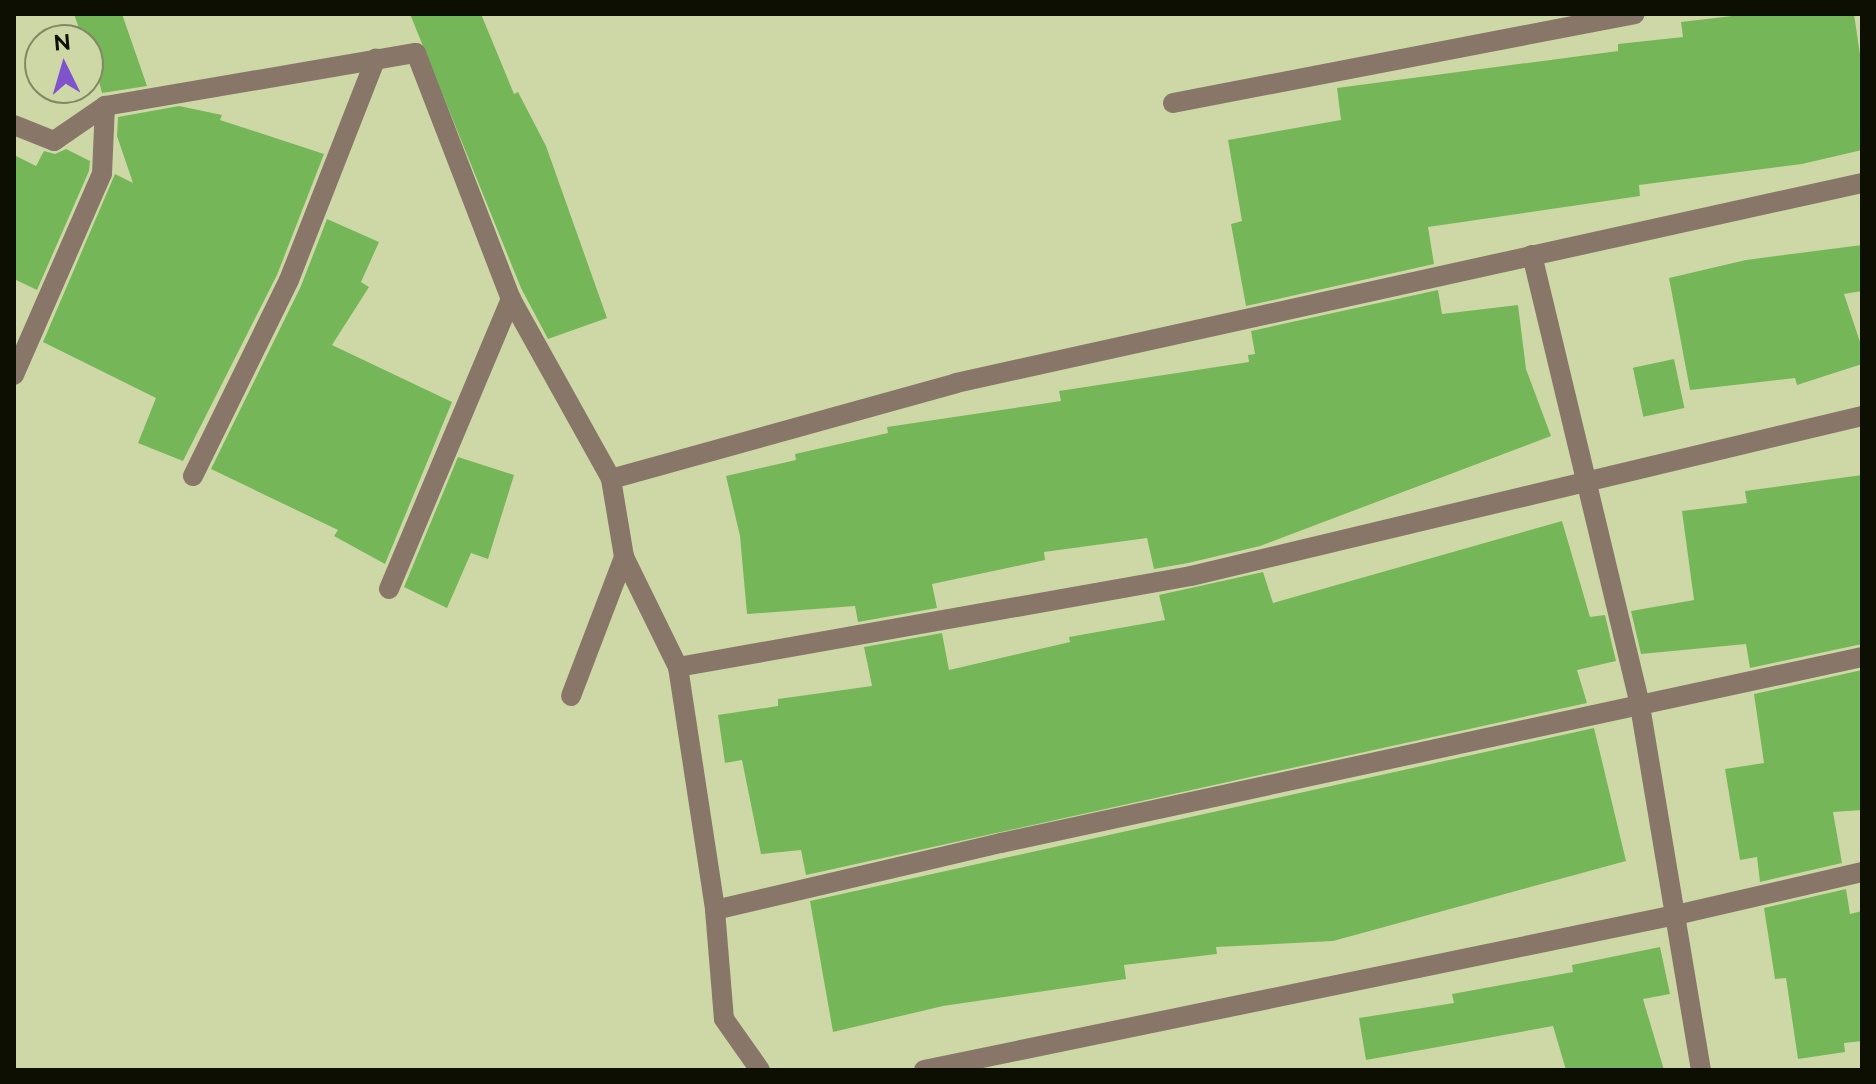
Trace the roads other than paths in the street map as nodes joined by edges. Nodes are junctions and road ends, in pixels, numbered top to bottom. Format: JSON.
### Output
{"nodes":[{"id":1,"x":1627,"y":15,"type":"edge"},
{"id":2,"x":376,"y":58,"type":"junction"},
{"id":3,"x":1173,"y":103,"type":"dead end"},
{"id":4,"x":105,"y":106,"type":"junction"},
{"id":5,"x":14,"y":125,"type":"edge"},
{"id":6,"x":1862,"y":183,"type":"edge"},
{"id":7,"x":1532,"y":255,"type":"junction"},
{"id":8,"x":511,"y":299,"type":"junction"},
{"id":9,"x":14,"y":375,"type":"edge"},
{"id":10,"x":1862,"y":416,"type":"edge"},
{"id":11,"x":193,"y":476,"type":"dead end"},
{"id":12,"x":611,"y":479,"type":"junction"},
{"id":13,"x":1584,"y":479,"type":"junction"},
{"id":14,"x":624,"y":557,"type":"junction"},
{"id":15,"x":389,"y":589,"type":"dead end"},
{"id":16,"x":1862,"y":657,"type":"edge"},
{"id":17,"x":678,"y":667,"type":"junction"},
{"id":18,"x":571,"y":696,"type":"dead end"},
{"id":19,"x":1640,"y":706,"type":"junction"},
{"id":20,"x":1862,"y":872,"type":"edge"},
{"id":21,"x":715,"y":910,"type":"junction"},
{"id":22,"x":1676,"y":915,"type":"junction"},
{"id":23,"x":760,"y":1070,"type":"edge"},
{"id":24,"x":924,"y":1070,"type":"edge"},
{"id":25,"x":1701,"y":1070,"type":"edge"}],
"edges":[{"from":1,"to":3,"type":"street"},
{"from":2,"to":4,"type":"street"},
{"from":2,"to":8,"type":"street"},
{"from":2,"to":11,"type":"street"},
{"from":4,"to":5,"type":"street"},
{"from":4,"to":9,"type":"street"},
{"from":6,"to":7,"type":"street"},
{"from":7,"to":12,"type":"street"},
{"from":7,"to":13,"type":"street"},
{"from":8,"to":12,"type":"street"},
{"from":8,"to":15,"type":"street"},
{"from":10,"to":13,"type":"street"},
{"from":12,"to":14,"type":"street"},
{"from":13,"to":17,"type":"street"},
{"from":13,"to":19,"type":"street"},
{"from":14,"to":17,"type":"street"},
{"from":14,"to":18,"type":"street"},
{"from":16,"to":19,"type":"street"},
{"from":17,"to":21,"type":"street"},
{"from":19,"to":21,"type":"street"},
{"from":19,"to":22,"type":"street"},
{"from":20,"to":22,"type":"street"},
{"from":21,"to":23,"type":"street"},
{"from":22,"to":24,"type":"street"},
{"from":22,"to":25,"type":"street"}]}
